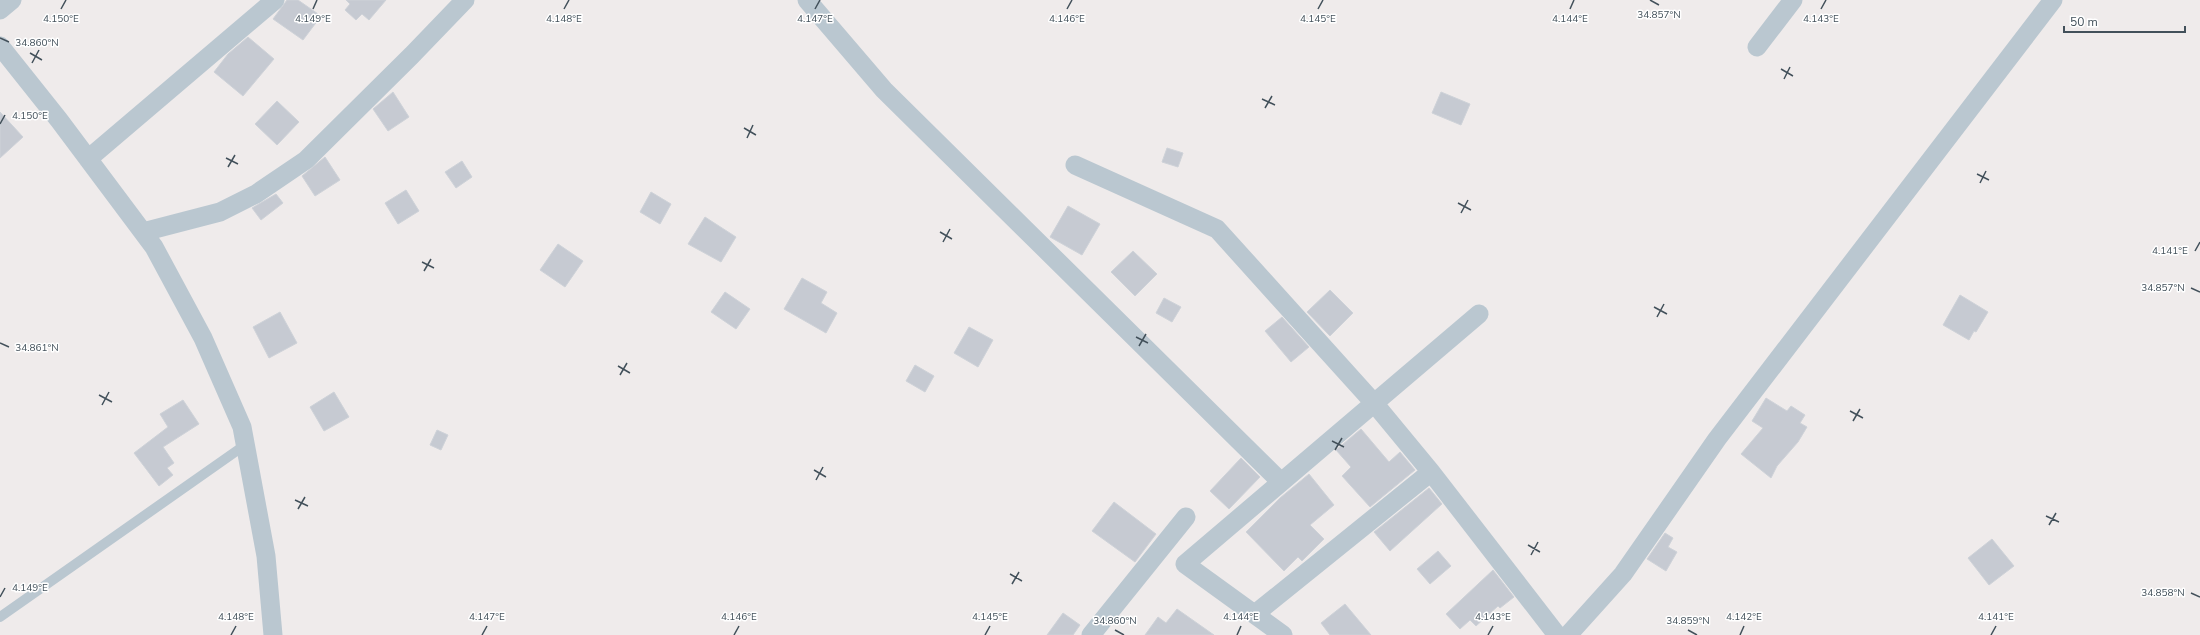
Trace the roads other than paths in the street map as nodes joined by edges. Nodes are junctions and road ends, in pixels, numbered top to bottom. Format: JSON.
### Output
{"nodes":[{"id":1,"x":12,"y":0,"type":"edge"},
{"id":2,"x":274,"y":0,"type":"edge"},
{"id":3,"x":465,"y":0,"type":"edge"},
{"id":4,"x":807,"y":0,"type":"edge"},
{"id":5,"x":1793,"y":0,"type":"edge"},
{"id":6,"x":2053,"y":0,"type":"edge"},
{"id":7,"x":0,"y":10,"type":"edge"},
{"id":8,"x":0,"y":46,"type":"edge"},
{"id":9,"x":1757,"y":47,"type":"dead end"},
{"id":10,"x":88,"y":159,"type":"junction"},
{"id":11,"x":1075,"y":165,"type":"dead end"},
{"id":12,"x":143,"y":232,"type":"junction"},
{"id":13,"x":1479,"y":314,"type":"dead end"},
{"id":14,"x":1374,"y":403,"type":"junction"},
{"id":15,"x":245,"y":445,"type":"junction"},
{"id":16,"x":1431,"y":472,"type":"junction"},
{"id":17,"x":1281,"y":482,"type":"junction"},
{"id":18,"x":1186,"y":517,"type":"dead end"},
{"id":19,"x":1255,"y":614,"type":"junction"},
{"id":20,"x":0,"y":617,"type":"edge"},
{"id":21,"x":273,"y":635,"type":"edge"},
{"id":22,"x":1091,"y":635,"type":"edge"},
{"id":23,"x":1283,"y":635,"type":"edge"},
{"id":24,"x":1557,"y":635,"type":"edge"},
{"id":25,"x":1568,"y":635,"type":"edge"}],
"edges":[{"from":1,"to":7,"type":"street"},
{"from":2,"to":10,"type":"street"},
{"from":3,"to":12,"type":"street"},
{"from":4,"to":17,"type":"street"},
{"from":5,"to":9,"type":"street"},
{"from":6,"to":25,"type":"street"},
{"from":8,"to":10,"type":"street"},
{"from":10,"to":12,"type":"street"},
{"from":11,"to":14,"type":"street"},
{"from":12,"to":15,"type":"street"},
{"from":13,"to":14,"type":"street"},
{"from":14,"to":16,"type":"street"},
{"from":14,"to":17,"type":"street"},
{"from":15,"to":20,"type":"lane"},
{"from":15,"to":21,"type":"street"},
{"from":16,"to":19,"type":"street"},
{"from":16,"to":24,"type":"street"},
{"from":17,"to":19,"type":"street"},
{"from":18,"to":22,"type":"street"},
{"from":19,"to":23,"type":"street"}]}
